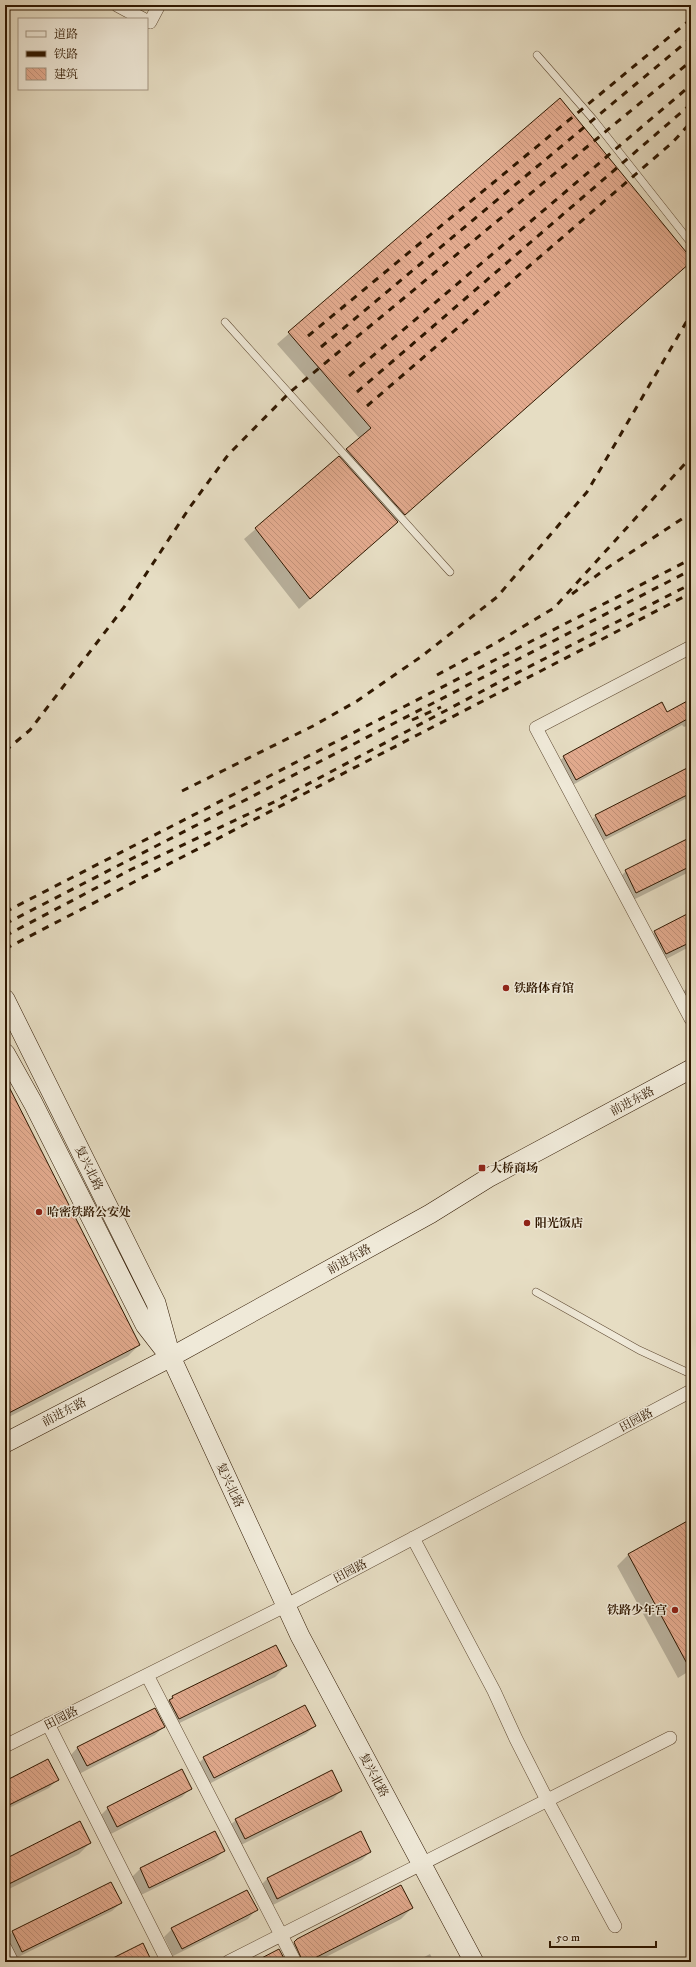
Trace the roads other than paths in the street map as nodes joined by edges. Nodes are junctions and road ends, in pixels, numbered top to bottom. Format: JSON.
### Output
{"nodes":[{"id":1,"x":117,"y":5,"type":"edge"},
{"id":2,"x":159,"y":5,"type":"edge"},
{"id":3,"x":141,"y":18,"type":"edge"},
{"id":4,"x":148,"y":21,"type":"edge"},
{"id":5,"x":537,"y":55,"type":"dead end"},
{"id":6,"x":691,"y":243,"type":"edge"},
{"id":7,"x":225,"y":322,"type":"dead end"},
{"id":8,"x":450,"y":572,"type":"dead end"},
{"id":9,"x":691,"y":647,"type":"edge"},
{"id":10,"x":5,"y":999,"type":"edge"},
{"id":11,"x":691,"y":1019,"type":"edge"},
{"id":12,"x":5,"y":1053,"type":"edge"},
{"id":13,"x":691,"y":1069,"type":"edge"},
{"id":14,"x":536,"y":1292,"type":"dead end"},
{"id":15,"x":171,"y":1357,"type":"junction"},
{"id":16,"x":691,"y":1374,"type":"edge"},
{"id":17,"x":691,"y":1391,"type":"edge"},
{"id":18,"x":5,"y":1443,"type":"edge"},
{"id":19,"x":412,"y":1538,"type":"junction"},
{"id":20,"x":287,"y":1605,"type":"junction"},
{"id":21,"x":147,"y":1675,"type":"junction"},
{"id":22,"x":48,"y":1724,"type":"junction"},
{"id":23,"x":670,"y":1738,"type":"dead end"},
{"id":24,"x":5,"y":1746,"type":"edge"},
{"id":25,"x":547,"y":1800,"type":"junction"},
{"id":26,"x":422,"y":1864,"type":"junction"},
{"id":27,"x":615,"y":1926,"type":"dead end"},
{"id":28,"x":281,"y":1935,"type":"junction"},
{"id":29,"x":5,"y":1948,"type":"edge"},
{"id":30,"x":12,"y":1962,"type":"edge"},
{"id":31,"x":168,"y":1962,"type":"edge"},
{"id":32,"x":228,"y":1962,"type":"edge"},
{"id":33,"x":294,"y":1962,"type":"edge"},
{"id":34,"x":474,"y":1962,"type":"edge"}],
"edges":[{"from":1,"to":3,"type":"street"},
{"from":2,"to":4,"type":"street"},
{"from":5,"to":6,"type":"lane"},
{"from":7,"to":8,"type":"lane"},
{"from":9,"to":11,"type":"street"},
{"from":10,"to":15,"type":"street","name":"复兴北路"},
{"from":12,"to":15,"type":"street"},
{"from":13,"to":15,"type":"street","name":"前进东路"},
{"from":14,"to":16,"type":"lane"},
{"from":15,"to":18,"type":"street","name":"前进东路"},
{"from":15,"to":20,"type":"street","name":"复兴北路"},
{"from":17,"to":19,"type":"street","name":"田园路"},
{"from":19,"to":20,"type":"street","name":"田园路"},
{"from":19,"to":25,"type":"street"},
{"from":20,"to":21,"type":"street","name":"田园路"},
{"from":20,"to":26,"type":"street","name":"复兴北路"},
{"from":21,"to":22,"type":"street","name":"田园路"},
{"from":21,"to":28,"type":"street"},
{"from":22,"to":24,"type":"street","name":"田园路"},
{"from":22,"to":31,"type":"street"},
{"from":23,"to":25,"type":"street"},
{"from":25,"to":26,"type":"street"},
{"from":25,"to":27,"type":"street"},
{"from":26,"to":28,"type":"street"},
{"from":26,"to":34,"type":"street","name":"复兴北路"},
{"from":28,"to":32,"type":"street"},
{"from":28,"to":33,"type":"street"},
{"from":29,"to":30,"type":"street"}]}
